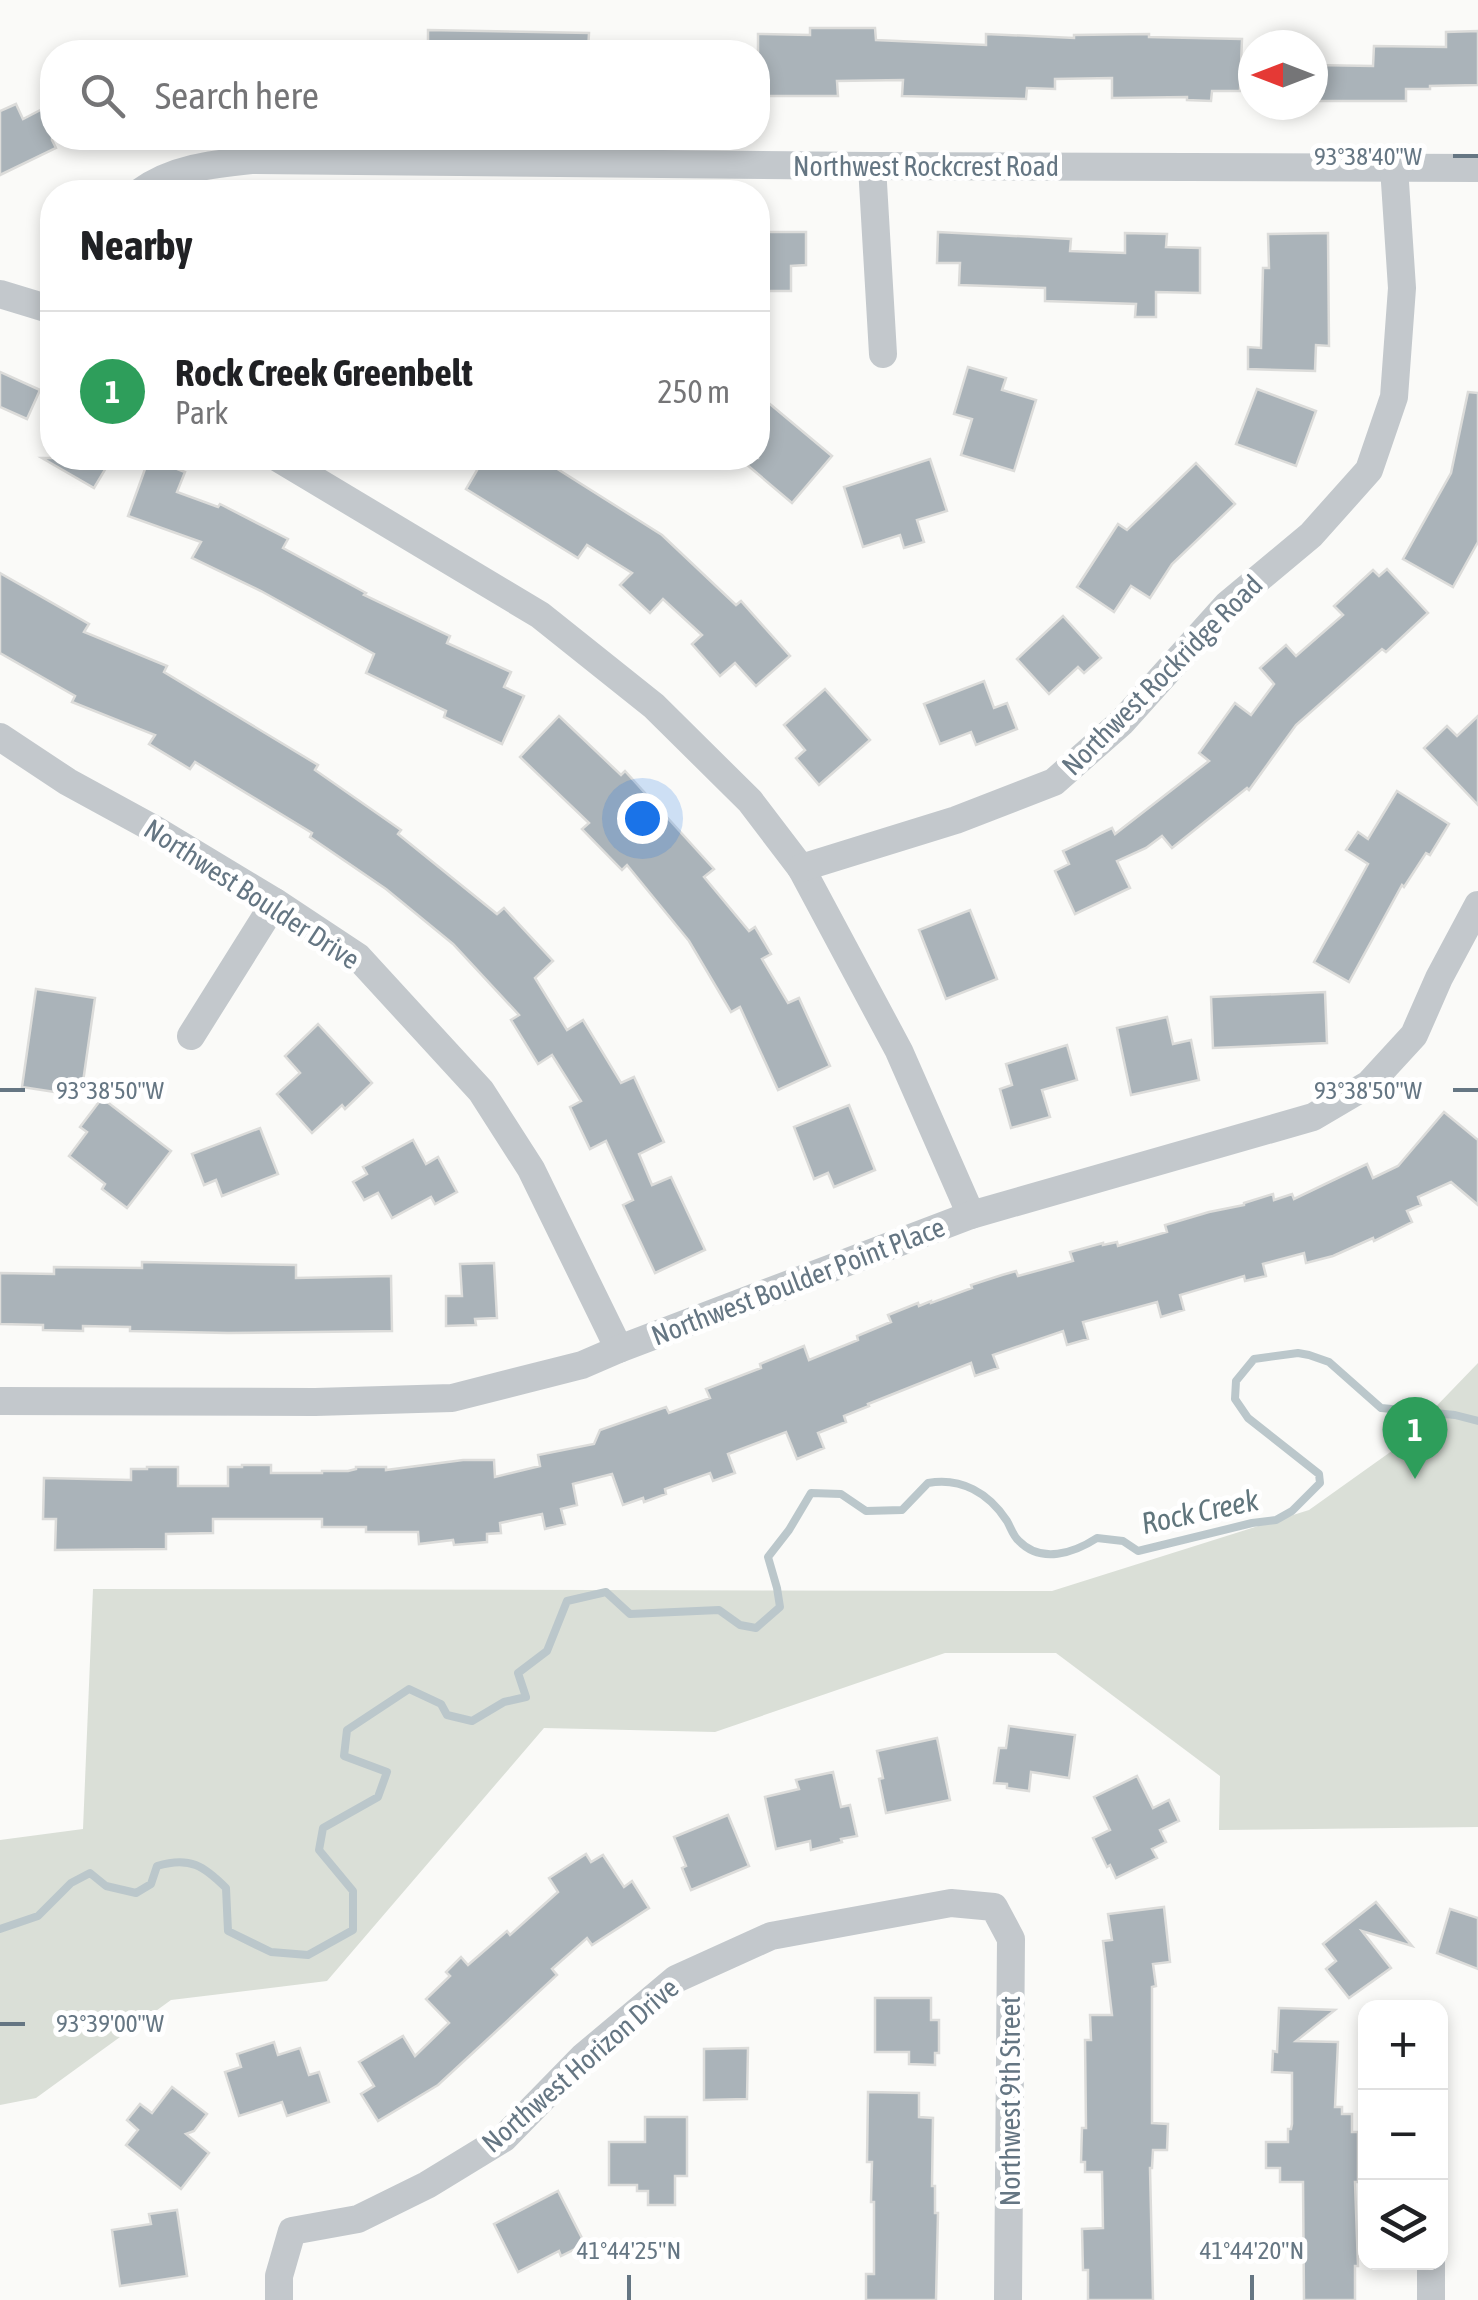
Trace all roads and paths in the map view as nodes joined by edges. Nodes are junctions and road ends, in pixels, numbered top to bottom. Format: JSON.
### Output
{"nodes":[{"id":1,"x":872,"y":166,"type":"junction"},
{"id":2,"x":1394,"y":167,"type":"junction"},
{"id":3,"x":1478,"y":168,"type":"edge"},
{"id":4,"x":162,"y":180,"type":"edge"},
{"id":5,"x":0,"y":294,"type":"edge"},
{"id":6,"x":40,"y":304,"type":"edge"},
{"id":7,"x":883,"y":354,"type":"dead end"},
{"id":8,"x":298,"y":470,"type":"edge"},
{"id":9,"x":0,"y":737,"type":"edge"},
{"id":10,"x":801,"y":868,"type":"junction"},
{"id":11,"x":276,"y":902,"type":"junction"},
{"id":12,"x":1478,"y":904,"type":"edge"},
{"id":13,"x":192,"y":1036,"type":"dead end"},
{"id":14,"x":971,"y":1215,"type":"junction"},
{"id":15,"x":619,"y":1349,"type":"junction"},
{"id":16,"x":0,"y":1400,"type":"edge"},
{"id":17,"x":994,"y":1907,"type":"joint"},
{"id":18,"x":1431,"y":2270,"type":"edge"},
{"id":19,"x":279,"y":2300,"type":"edge"},
{"id":20,"x":1008,"y":2300,"type":"edge"},
{"id":21,"x":1431,"y":2300,"type":"edge"}],
"edges":[{"from":1,"to":2,"type":"street","name":"Northwest Rockcrest Road"},
{"from":1,"to":4,"type":"street","name":"Northwest Rockcrest Road"},
{"from":1,"to":7,"type":"street"},
{"from":2,"to":3,"type":"street","name":"Northwest Rockcrest Road"},
{"from":2,"to":10,"type":"street","name":"Northwest Rockridge Road"},
{"from":5,"to":6,"type":"street"},
{"from":8,"to":10,"type":"street"},
{"from":9,"to":11,"type":"street","name":"Northwest Boulder Drive"},
{"from":10,"to":14,"type":"street"},
{"from":11,"to":13,"type":"street"},
{"from":11,"to":15,"type":"street","name":"Northwest Boulder Drive"},
{"from":12,"to":14,"type":"street","name":"Northwest Boulder Point Place"},
{"from":14,"to":15,"type":"street","name":"Northwest Boulder Point Place"},
{"from":15,"to":16,"type":"street","name":"Northwest Boulder Point Place"},
{"from":17,"to":19,"type":"street","name":"Northwest Horizon Drive"},
{"from":17,"to":20,"type":"street","name":"Northwest 9th Street"},
{"from":18,"to":21,"type":"street"}]}
